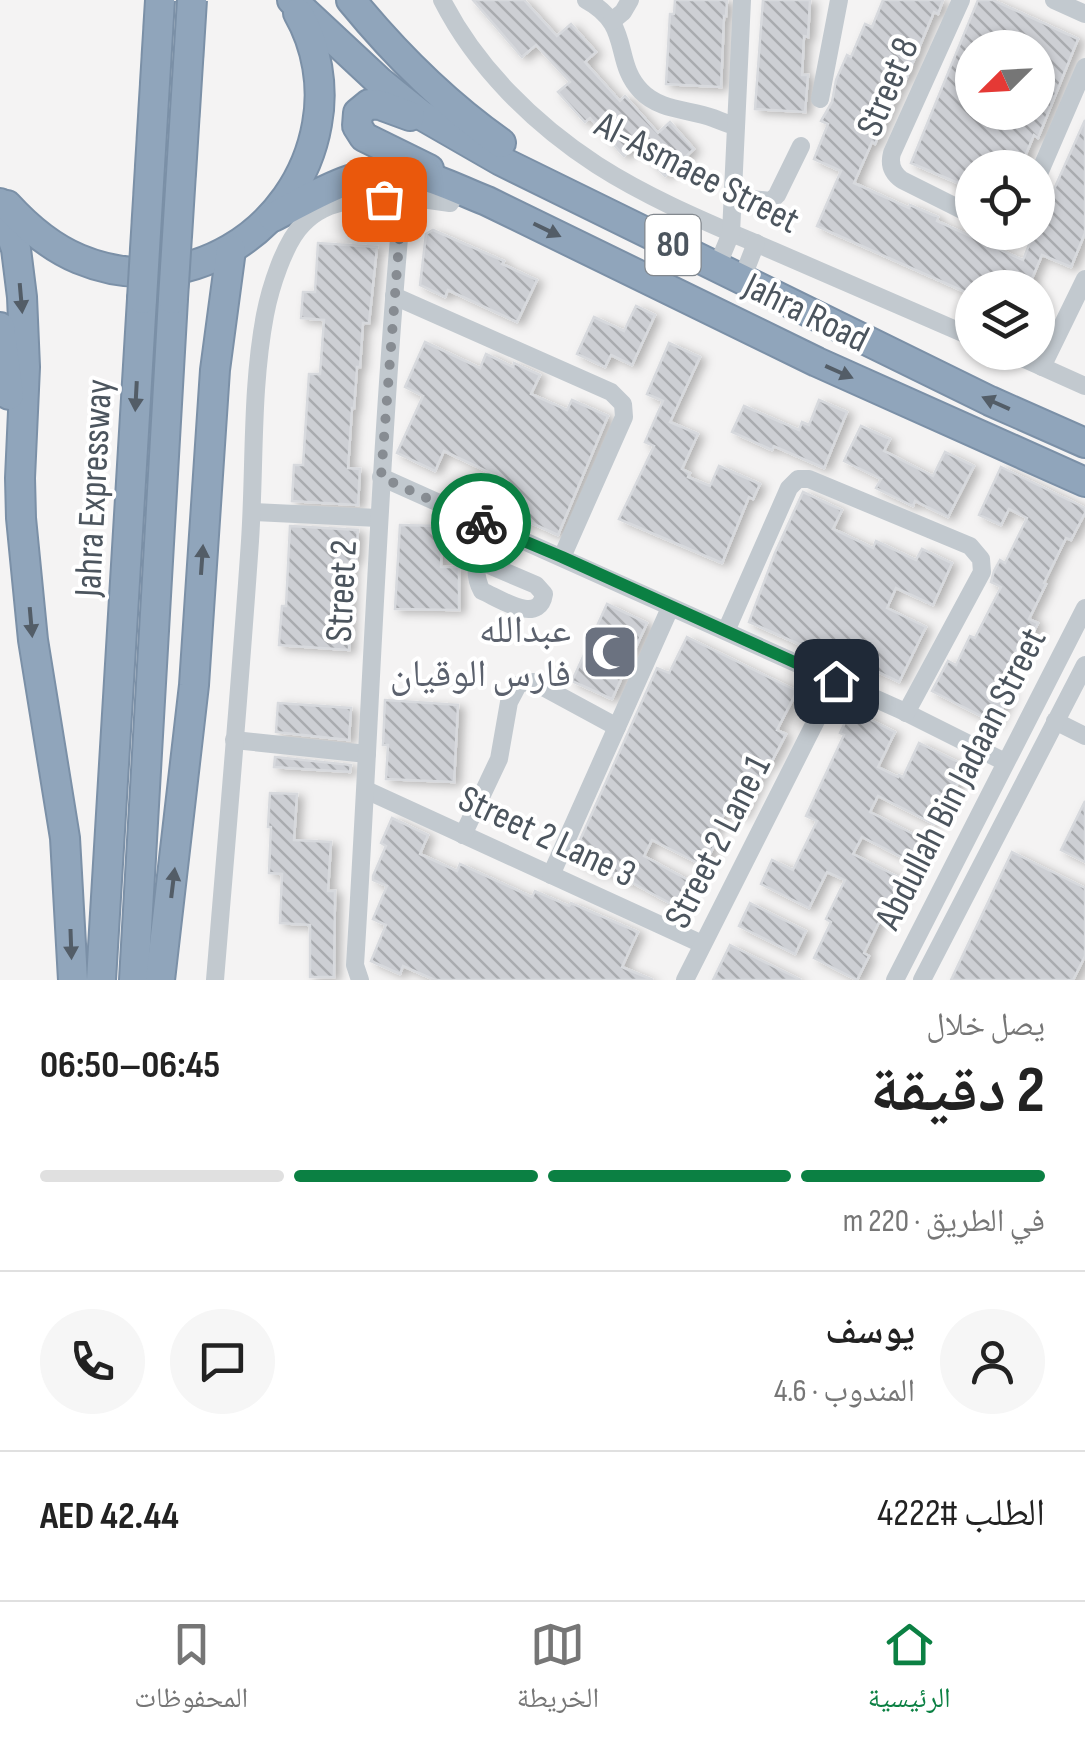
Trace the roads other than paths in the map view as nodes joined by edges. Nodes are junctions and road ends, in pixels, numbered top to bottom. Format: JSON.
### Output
{"nodes":[{"id":1,"x":160,"y":0,"type":"edge"},
{"id":2,"x":192,"y":0,"type":"edge"},
{"id":3,"x":291,"y":0,"type":"edge"},
{"id":4,"x":351,"y":0,"type":"edge"},
{"id":5,"x":442,"y":0,"type":"edge"},
{"id":6,"x":586,"y":0,"type":"edge"},
{"id":7,"x":630,"y":0,"type":"edge"},
{"id":8,"x":742,"y":0,"type":"edge"},
{"id":9,"x":839,"y":0,"type":"edge"},
{"id":10,"x":961,"y":0,"type":"edge"},
{"id":11,"x":1054,"y":0,"type":"edge"},
{"id":12,"x":1085,"y":14,"type":"edge"},
{"id":13,"x":612,"y":21,"type":"junction"},
{"id":14,"x":1085,"y":68,"type":"edge"},
{"id":15,"x":820,"y":99,"type":"dead end"},
{"id":16,"x":736,"y":121,"type":"junction"},
{"id":17,"x":802,"y":146,"type":"dead end"},
{"id":18,"x":1049,"y":150,"type":"edge"},
{"id":19,"x":501,"y":161,"type":"junction"},
{"id":20,"x":458,"y":190,"type":"junction"},
{"id":21,"x":0,"y":195,"type":"edge"},
{"id":22,"x":733,"y":197,"type":"junction"},
{"id":23,"x":486,"y":201,"type":"junction"},
{"id":24,"x":0,"y":203,"type":"edge"},
{"id":25,"x":402,"y":204,"type":"junction"},
{"id":26,"x":955,"y":206,"type":"edge"},
{"id":27,"x":273,"y":217,"type":"junction"},
{"id":28,"x":620,"y":219,"type":"junction"},
{"id":29,"x":732,"y":233,"type":"junction"},
{"id":30,"x":756,"y":243,"type":"junction"},
{"id":31,"x":231,"y":250,"type":"junction"},
{"id":32,"x":729,"y":273,"type":"junction"},
{"id":33,"x":1085,"y":279,"type":"edge"},
{"id":34,"x":394,"y":296,"type":"junction"},
{"id":35,"x":0,"y":328,"type":"edge"},
{"id":36,"x":955,"y":330,"type":"edge"},
{"id":37,"x":1055,"y":340,"type":"edge"},
{"id":38,"x":1049,"y":370,"type":"edge"},
{"id":39,"x":1085,"y":386,"type":"edge"},
{"id":40,"x":1036,"y":421,"type":"junction"},
{"id":41,"x":1085,"y":428,"type":"edge"},
{"id":42,"x":1085,"y":442,"type":"edge"},
{"id":43,"x":381,"y":477,"type":"junction"},
{"id":44,"x":20,"y":478,"type":"junction"},
{"id":45,"x":1085,"y":482,"type":"edge"},
{"id":46,"x":252,"y":512,"type":"junction"},
{"id":47,"x":378,"y":518,"type":"junction"},
{"id":48,"x":486,"y":526,"type":"junction"},
{"id":49,"x":562,"y":557,"type":"junction"},
{"id":50,"x":477,"y":560,"type":"dead end"},
{"id":51,"x":670,"y":608,"type":"junction"},
{"id":52,"x":1085,"y":608,"type":"edge"},
{"id":53,"x":726,"y":631,"type":"junction"},
{"id":54,"x":1085,"y":665,"type":"edge"},
{"id":55,"x":836,"y":681,"type":"junction"},
{"id":56,"x":906,"y":713,"type":"junction"},
{"id":57,"x":1055,"y":721,"type":"junction"},
{"id":58,"x":616,"y":726,"type":"junction"},
{"id":59,"x":1085,"y":736,"type":"edge"},
{"id":60,"x":234,"y":740,"type":"junction"},
{"id":61,"x":367,"y":754,"type":"junction"},
{"id":62,"x":1006,"y":762,"type":"junction"},
{"id":63,"x":366,"y":790,"type":"junction"},
{"id":64,"x":463,"y":835,"type":"junction"},
{"id":65,"x":950,"y":872,"type":"junction"},
{"id":66,"x":550,"y":875,"type":"junction"},
{"id":67,"x":970,"y":884,"type":"junction"},
{"id":68,"x":937,"y":896,"type":"junction"},
{"id":69,"x":957,"y":911,"type":"junction"},
{"id":70,"x":702,"y":944,"type":"junction"},
{"id":71,"x":72,"y":980,"type":"edge"},
{"id":72,"x":101,"y":980,"type":"edge"},
{"id":73,"x":134,"y":980,"type":"edge"},
{"id":74,"x":160,"y":980,"type":"edge"},
{"id":75,"x":215,"y":980,"type":"edge"},
{"id":76,"x":360,"y":980,"type":"edge"},
{"id":77,"x":685,"y":980,"type":"edge"},
{"id":78,"x":894,"y":980,"type":"edge"},
{"id":79,"x":922,"y":980,"type":"edge"}],
"edges":[{"from":1,"to":72,"type":"highway","name":"Jahra Expressway","one_way":true,"bridge":true},
{"from":2,"to":73,"type":"highway","name":"Jahra Expressway","bridge":true},
{"from":3,"to":19,"type":"highway","name":"Jahra Road","number":"80"},
{"from":3,"to":27,"type":"highway","number":"80"},
{"from":4,"to":28,"type":"highway"},
{"from":5,"to":29,"type":"street","name":"Al-Asmaee Street"},
{"from":6,"to":13,"type":"street"},
{"from":7,"to":13,"type":"street"},
{"from":8,"to":16,"type":"street"},
{"from":9,"to":15,"type":"street"},
{"from":10,"to":26,"type":"street","name":"Street 8"},
{"from":11,"to":12,"type":"street"},
{"from":13,"to":16,"type":"street"},
{"from":14,"to":18,"type":"street"},
{"from":16,"to":22,"type":"street"},
{"from":17,"to":22,"type":"street"},
{"from":19,"to":23,"type":"highway"},
{"from":19,"to":28,"type":"highway","name":"Jahra Road","number":"80"},
{"from":20,"to":23,"type":"highway","name":"Jahra Road","number":"80"},
{"from":20,"to":25,"type":"street"},
{"from":20,"to":27,"type":"highway","name":"Jahra Road","number":"80"},
{"from":21,"to":31,"type":"highway","number":"80"},
{"from":22,"to":29,"type":"street"},
{"from":23,"to":45,"type":"highway","name":"Jahra Road","number":"80","one_way":true},
{"from":24,"to":44,"type":"highway","one_way":true},
{"from":25,"to":34,"type":"street","name":"Street 2"},
{"from":25,"to":46,"type":"street"},
{"from":27,"to":31,"type":"highway","number":"80"},
{"from":28,"to":32,"type":"highway","name":"Jahra Road","number":"80"},
{"from":29,"to":30,"type":"street","name":"Al-Asmaee Street"},
{"from":29,"to":32,"type":"street","name":"Jahra Road"},
{"from":30,"to":32,"type":"street","name":"Jahra Road"},
{"from":30,"to":36,"type":"street","name":"Al-Asmaee Street"},
{"from":74,"to":31,"type":"highway","one_way":true},
{"from":40,"to":32,"type":"highway","name":"Jahra Road","number":"80","one_way":true},
{"from":33,"to":37,"type":"street"},
{"from":34,"to":43,"type":"street","name":"Street 2"},
{"from":34,"to":49,"type":"street"},
{"from":35,"to":44,"type":"highway"},
{"from":38,"to":39,"type":"street"},
{"from":40,"to":41,"type":"highway"},
{"from":40,"to":42,"type":"highway","name":"Jahra Road","number":"80"},
{"from":43,"to":47,"type":"street","name":"Street 2"},
{"from":43,"to":48,"type":"street"},
{"from":44,"to":71,"type":"highway","one_way":true},
{"from":46,"to":47,"type":"street"},
{"from":46,"to":60,"type":"street"},
{"from":47,"to":61,"type":"street","name":"Street 2"},
{"from":48,"to":49,"type":"street"},
{"from":48,"to":50,"type":"street"},
{"from":49,"to":51,"type":"street"},
{"from":51,"to":53,"type":"street"},
{"from":51,"to":58,"type":"street"},
{"from":52,"to":62,"type":"street","name":"Abdullah Bin Jadaan Street"},
{"from":53,"to":55,"type":"street"},
{"from":53,"to":56,"type":"street"},
{"from":54,"to":57,"type":"street","name":"Abdullah Bin Jadaan Street"},
{"from":55,"to":56,"type":"street"},
{"from":55,"to":70,"type":"street","name":"Street 2 Lane 1"},
{"from":56,"to":62,"type":"street"},
{"from":57,"to":59,"type":"street"},
{"from":57,"to":67,"type":"street","name":"Abdullah Bin Jadaan Street"},
{"from":58,"to":64,"type":"street"},
{"from":58,"to":66,"type":"street"},
{"from":60,"to":61,"type":"street"},
{"from":60,"to":75,"type":"street"},
{"from":61,"to":63,"type":"street","name":"Street 2"},
{"from":62,"to":65,"type":"street","name":"Abdullah Bin Jadaan Street"},
{"from":63,"to":64,"type":"street","name":"Street 2 Lane 3"},
{"from":63,"to":76,"type":"street","name":"Street 2"},
{"from":64,"to":66,"type":"street","name":"Street 2 Lane 3"},
{"from":65,"to":67,"type":"street"},
{"from":65,"to":68,"type":"street","name":"Abdullah Bin Jadaan Street"},
{"from":66,"to":70,"type":"street","name":"Street 2 Lane 3"},
{"from":67,"to":69,"type":"street","name":"Abdullah Bin Jadaan Street"},
{"from":68,"to":69,"type":"street"},
{"from":68,"to":78,"type":"street","name":"Abdullah Bin Jadaan Street"},
{"from":69,"to":79,"type":"street","name":"Abdullah Bin Jadaan Street"},
{"from":70,"to":77,"type":"street","name":"Street 2 Lane 1"}]}
